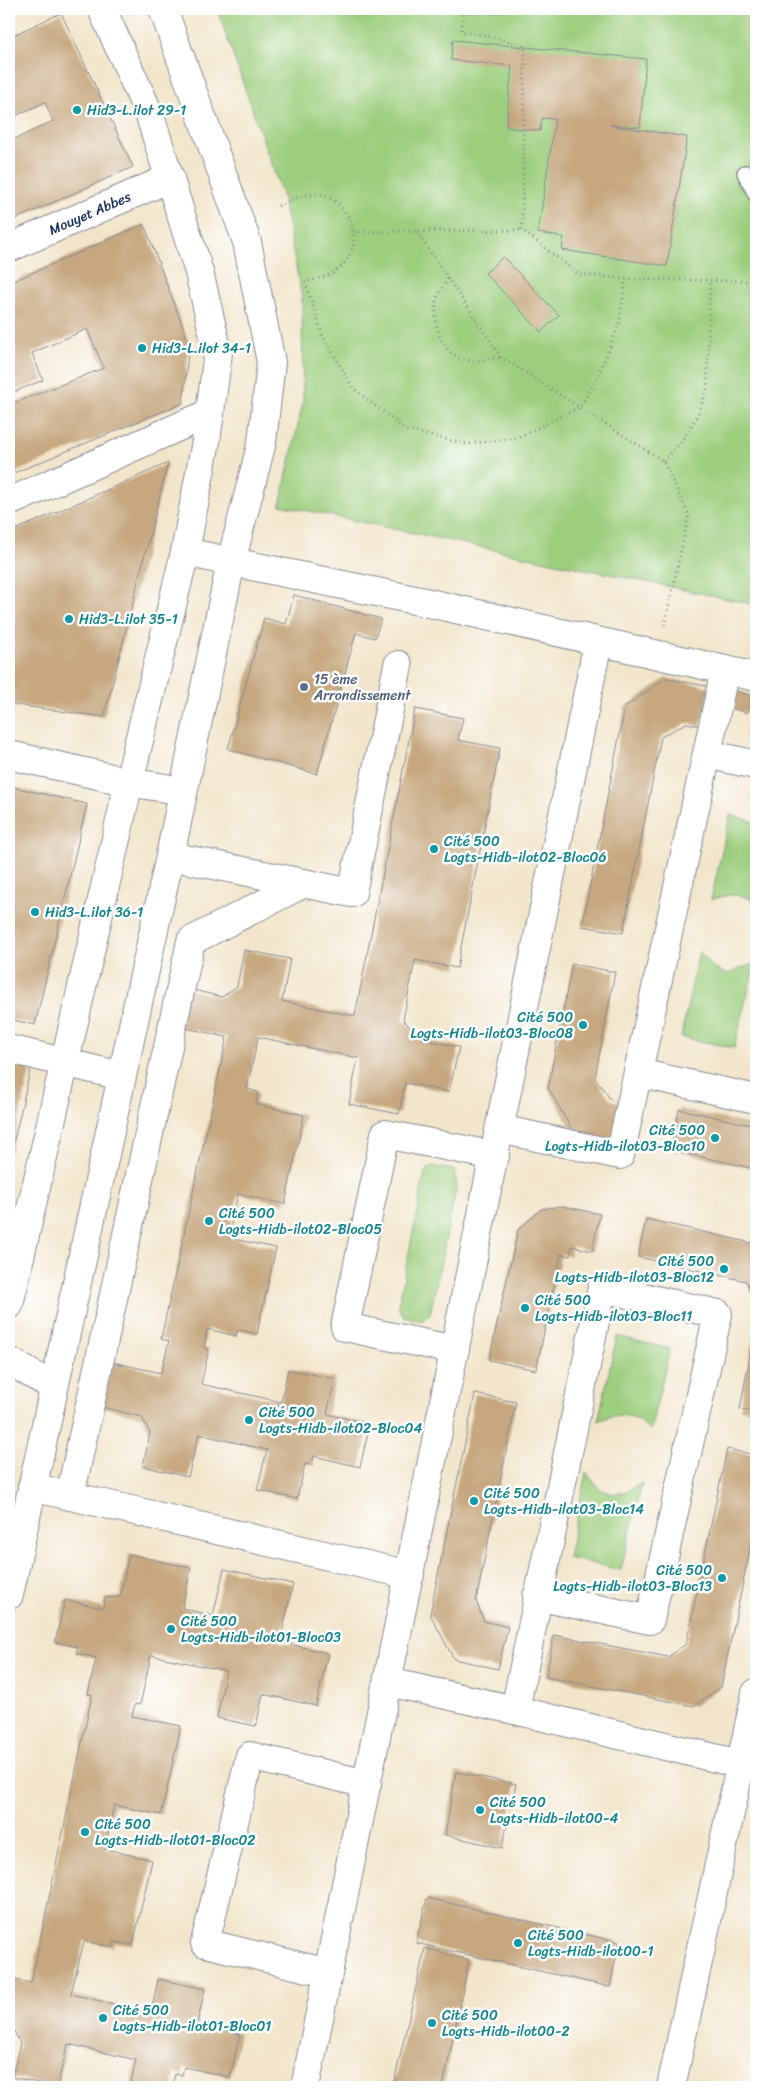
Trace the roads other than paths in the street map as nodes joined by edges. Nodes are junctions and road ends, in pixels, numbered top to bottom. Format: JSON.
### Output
{"nodes":[{"id":1,"x":102,"y":9,"type":"edge"},
{"id":2,"x":165,"y":9,"type":"edge"},
{"id":3,"x":745,"y":173,"type":"dead end"},
{"id":4,"x":170,"y":178,"type":"junction"},
{"id":5,"x":756,"y":194,"type":"edge"},
{"id":6,"x":9,"y":248,"type":"edge"},
{"id":7,"x":210,"y":413,"type":"junction"},
{"id":8,"x":9,"y":502,"type":"edge"},
{"id":9,"x":185,"y":552,"type":"junction"},
{"id":10,"x":231,"y":562,"type":"junction"},
{"id":11,"x":598,"y":642,"type":"junction"},
{"id":12,"x":398,"y":665,"type":"dead end"},
{"id":13,"x":725,"y":670,"type":"junction"},
{"id":14,"x":756,"y":677,"type":"edge"},
{"id":15,"x":707,"y":754,"type":"junction"},
{"id":16,"x":9,"y":755,"type":"edge"},
{"id":17,"x":756,"y":765,"type":"edge"},
{"id":18,"x":129,"y":782,"type":"junction"},
{"id":19,"x":183,"y":791,"type":"junction"},
{"id":20,"x":170,"y":856,"type":"junction"},
{"id":21,"x":304,"y":883,"type":"junction"},
{"id":22,"x":9,"y":1049,"type":"edge"},
{"id":23,"x":65,"y":1062,"type":"junction"},
{"id":24,"x":638,"y":1073,"type":"junction"},
{"id":25,"x":121,"y":1076,"type":"junction"},
{"id":26,"x":756,"y":1100,"type":"edge"},
{"id":27,"x":500,"y":1129,"type":"junction"},
{"id":28,"x":495,"y":1156,"type":"junction"},
{"id":29,"x":9,"y":1305,"type":"edge"},
{"id":30,"x":455,"y":1350,"type":"junction"},
{"id":31,"x":9,"y":1361,"type":"edge"},
{"id":32,"x":54,"y":1387,"type":"junction"},
{"id":33,"x":32,"y":1487,"type":"junction"},
{"id":34,"x":70,"y":1496,"type":"junction"},
{"id":35,"x":410,"y":1575,"type":"junction"},
{"id":36,"x":9,"y":1595,"type":"edge"},
{"id":37,"x":538,"y":1596,"type":"junction"},
{"id":38,"x":388,"y":1682,"type":"junction"},
{"id":39,"x":756,"y":1693,"type":"edge"},
{"id":40,"x":515,"y":1710,"type":"junction"},
{"id":41,"x":752,"y":1729,"type":"edge"},
{"id":42,"x":740,"y":1764,"type":"junction"},
{"id":43,"x":367,"y":1784,"type":"junction"},
{"id":44,"x":328,"y":1973,"type":"junction"},
{"id":45,"x":305,"y":2087,"type":"edge"},
{"id":46,"x":671,"y":2087,"type":"edge"}],
"edges":[{"from":1,"to":4,"type":"street"},
{"from":2,"to":10,"type":"street"},
{"from":3,"to":5,"type":"lane"},
{"from":4,"to":6,"type":"street","name":"Mouyet Abbes"},
{"from":4,"to":7,"type":"street"},
{"from":7,"to":8,"type":"street"},
{"from":7,"to":9,"type":"street"},
{"from":9,"to":10,"type":"street"},
{"from":9,"to":18,"type":"street"},
{"from":10,"to":11,"type":"street"},
{"from":10,"to":19,"type":"street"},
{"from":11,"to":13,"type":"street"},
{"from":11,"to":27,"type":"street"},
{"from":12,"to":21,"type":"street"},
{"from":13,"to":14,"type":"street"},
{"from":13,"to":15,"type":"street"},
{"from":15,"to":17,"type":"street"},
{"from":15,"to":24,"type":"street"},
{"from":16,"to":18,"type":"street"},
{"from":18,"to":19,"type":"street"},
{"from":18,"to":23,"type":"street"},
{"from":19,"to":20,"type":"street"},
{"from":20,"to":21,"type":"street"},
{"from":20,"to":25,"type":"street"},
{"from":21,"to":34,"type":"street"},
{"from":22,"to":23,"type":"street"},
{"from":23,"to":25,"type":"street"},
{"from":23,"to":29,"type":"street"},
{"from":24,"to":26,"type":"street"},
{"from":24,"to":27,"type":"street"},
{"from":25,"to":32,"type":"street"},
{"from":27,"to":28,"type":"street"},
{"from":28,"to":30,"type":"street"},
{"from":28,"to":30,"type":"street"},
{"from":30,"to":35,"type":"street"},
{"from":31,"to":32,"type":"street"},
{"from":32,"to":33,"type":"street"},
{"from":33,"to":34,"type":"street"},
{"from":33,"to":36,"type":"street"},
{"from":34,"to":35,"type":"street"},
{"from":35,"to":38,"type":"street"},
{"from":37,"to":37,"type":"street"},
{"from":37,"to":40,"type":"street"},
{"from":38,"to":40,"type":"street"},
{"from":38,"to":43,"type":"street"},
{"from":39,"to":41,"type":"street"},
{"from":40,"to":42,"type":"street"},
{"from":41,"to":42,"type":"street"},
{"from":42,"to":46,"type":"street"},
{"from":43,"to":44,"type":"street"},
{"from":43,"to":44,"type":"street"},
{"from":44,"to":45,"type":"street"}]}
